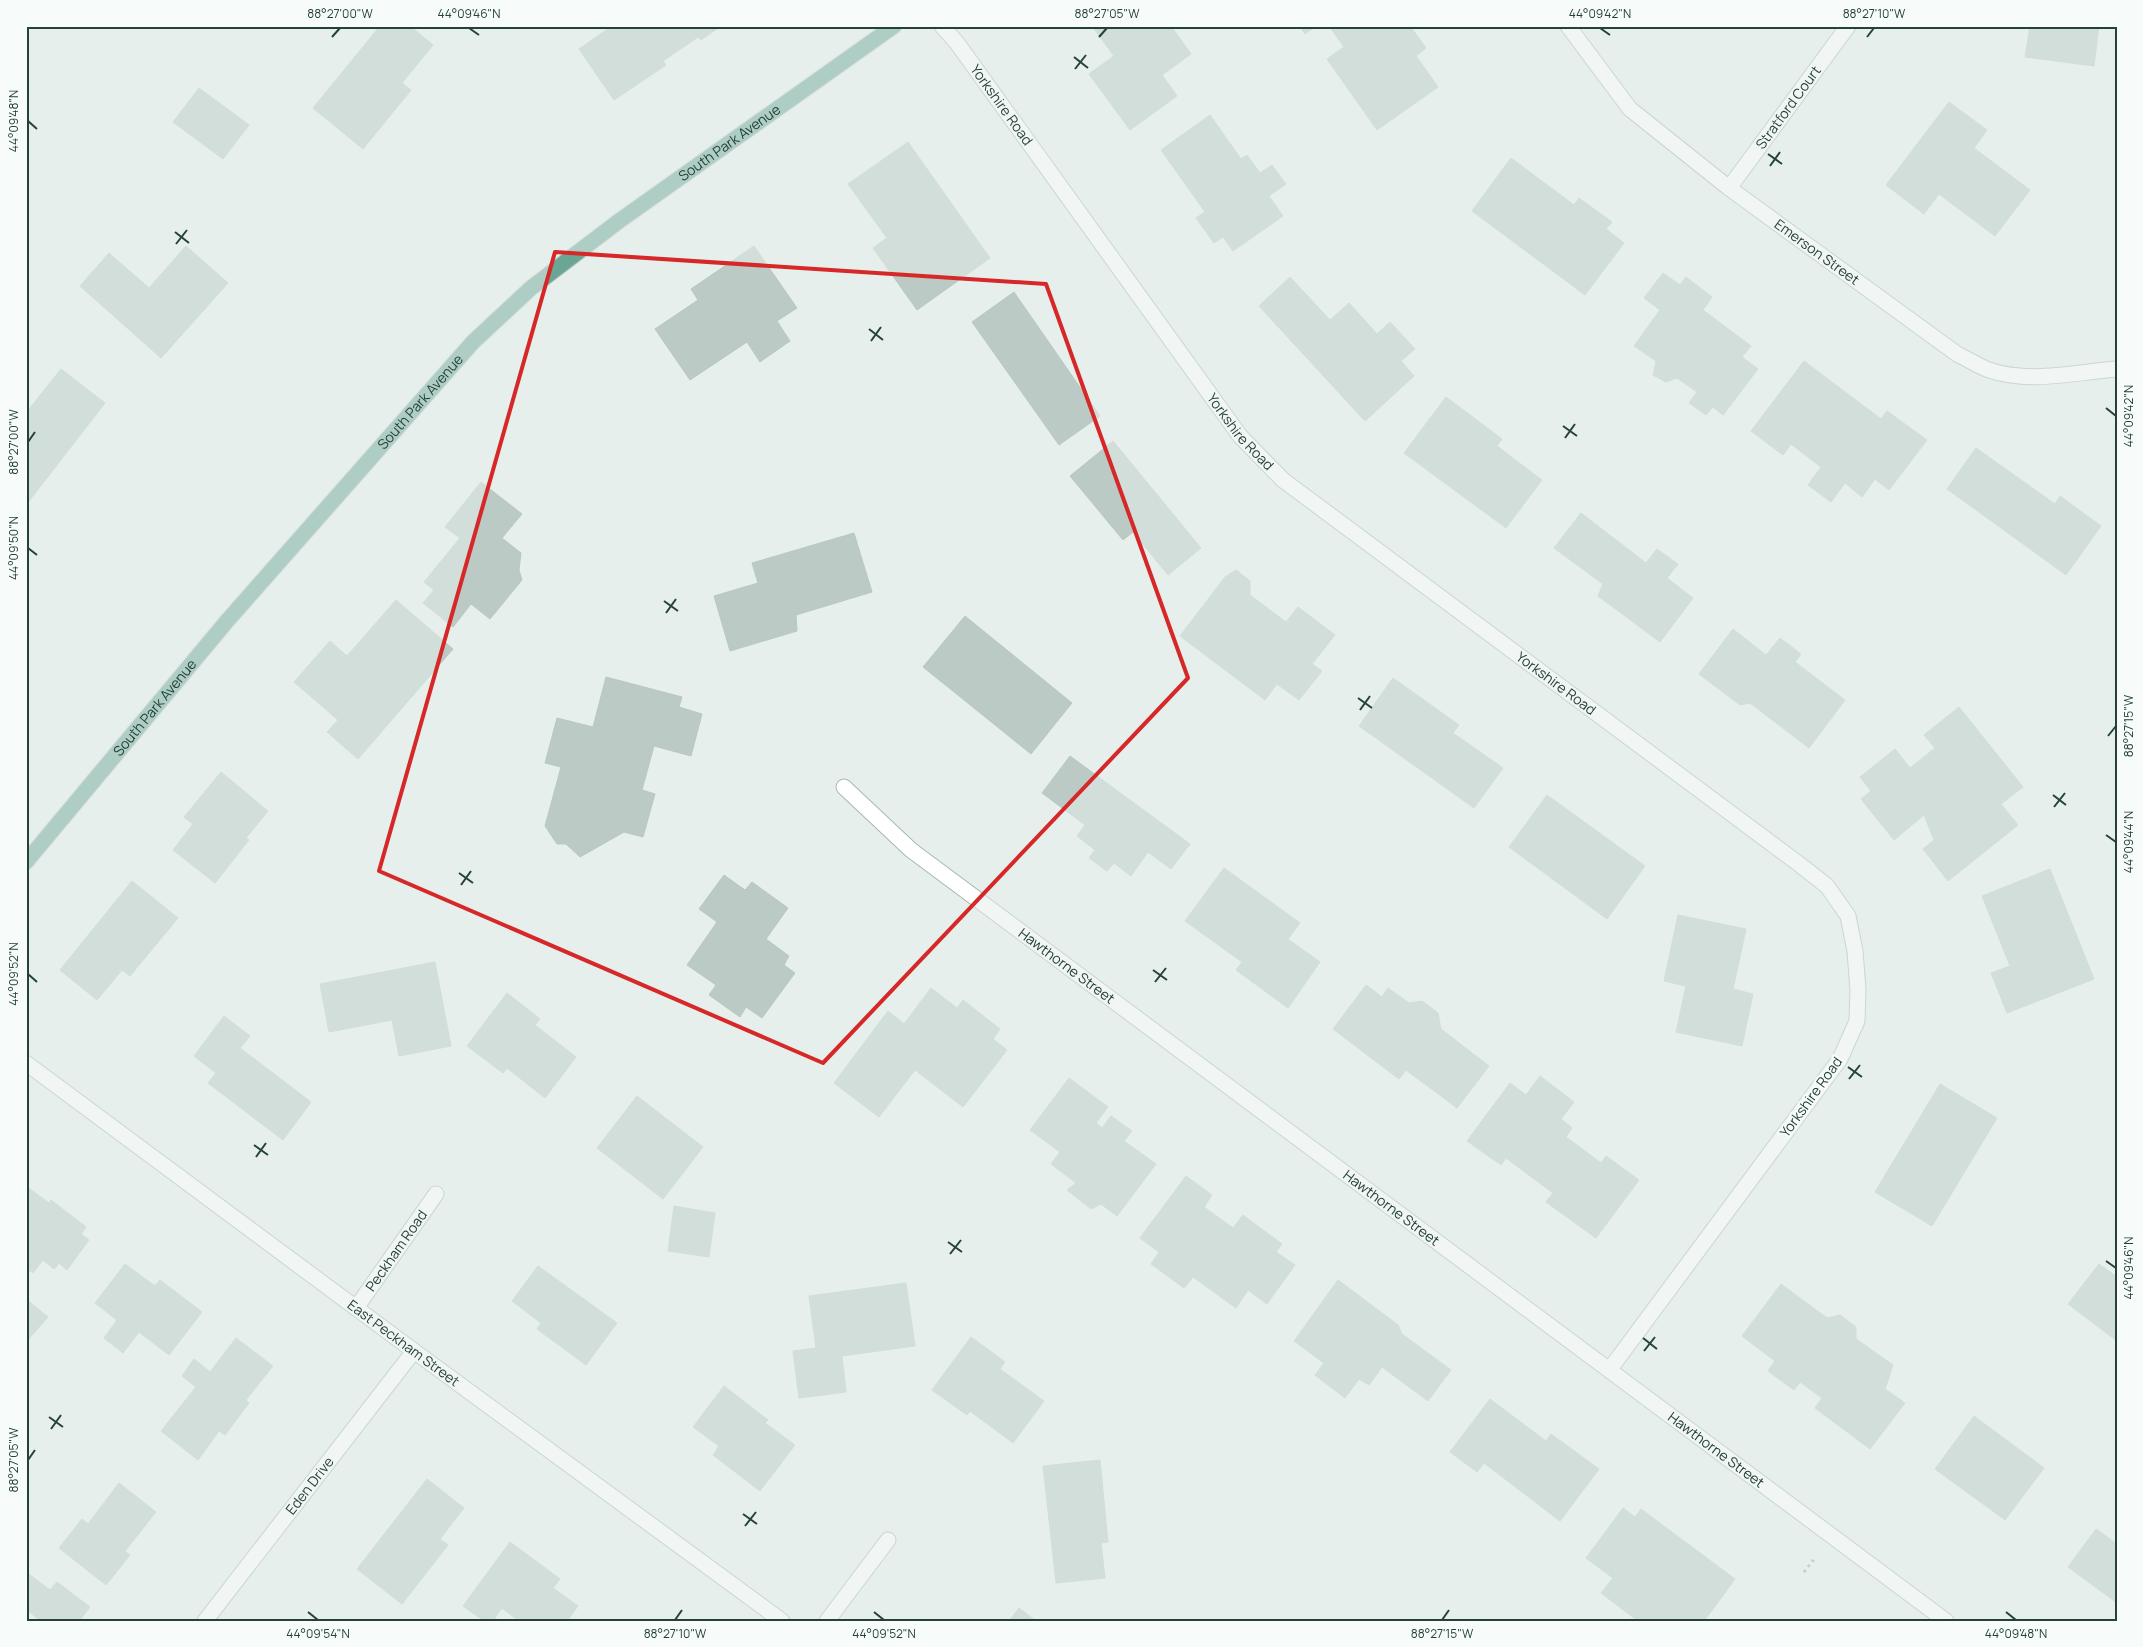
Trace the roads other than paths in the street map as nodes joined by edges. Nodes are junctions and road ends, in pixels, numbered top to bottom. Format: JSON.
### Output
{"nodes":[{"id":1,"x":894,"y":26,"type":"edge"},
{"id":2,"x":942,"y":26,"type":"edge"},
{"id":3,"x":1568,"y":26,"type":"edge"},
{"id":4,"x":1848,"y":26,"type":"edge"},
{"id":5,"x":1728,"y":188,"type":"junction"},
{"id":6,"x":2117,"y":369,"type":"edge"},
{"id":7,"x":844,"y":787,"type":"dead end"},
{"id":8,"x":26,"y":862,"type":"edge"},
{"id":9,"x":26,"y":1063,"type":"edge"},
{"id":10,"x":436,"y":1194,"type":"dead end"},
{"id":11,"x":356,"y":1308,"type":"junction"},
{"id":12,"x":414,"y":1352,"type":"junction"},
{"id":13,"x":1610,"y":1369,"type":"junction"},
{"id":14,"x":888,"y":1540,"type":"dead end"},
{"id":15,"x":205,"y":1621,"type":"edge"},
{"id":16,"x":782,"y":1621,"type":"edge"},
{"id":17,"x":828,"y":1621,"type":"edge"},
{"id":18,"x":1946,"y":1621,"type":"edge"}],
"edges":[{"from":1,"to":8,"type":"main road","name":"South Park Avenue"},
{"from":2,"to":13,"type":"street","name":"Yorkshire Road"},
{"from":3,"to":5,"type":"street","name":"Emerson Street"},
{"from":4,"to":5,"type":"street","name":"Stratford Court"},
{"from":5,"to":6,"type":"street","name":"Emerson Street"},
{"from":7,"to":13,"type":"street","name":"Hawthorne Street"},
{"from":9,"to":11,"type":"street","name":"East Peckham Street"},
{"from":10,"to":11,"type":"street","name":"Peckham Road"},
{"from":11,"to":12,"type":"street","name":"East Peckham Street"},
{"from":12,"to":15,"type":"street","name":"Eden Drive"},
{"from":12,"to":16,"type":"street","name":"East Peckham Street"},
{"from":13,"to":18,"type":"street","name":"Hawthorne Street"},
{"from":14,"to":17,"type":"street"}]}
